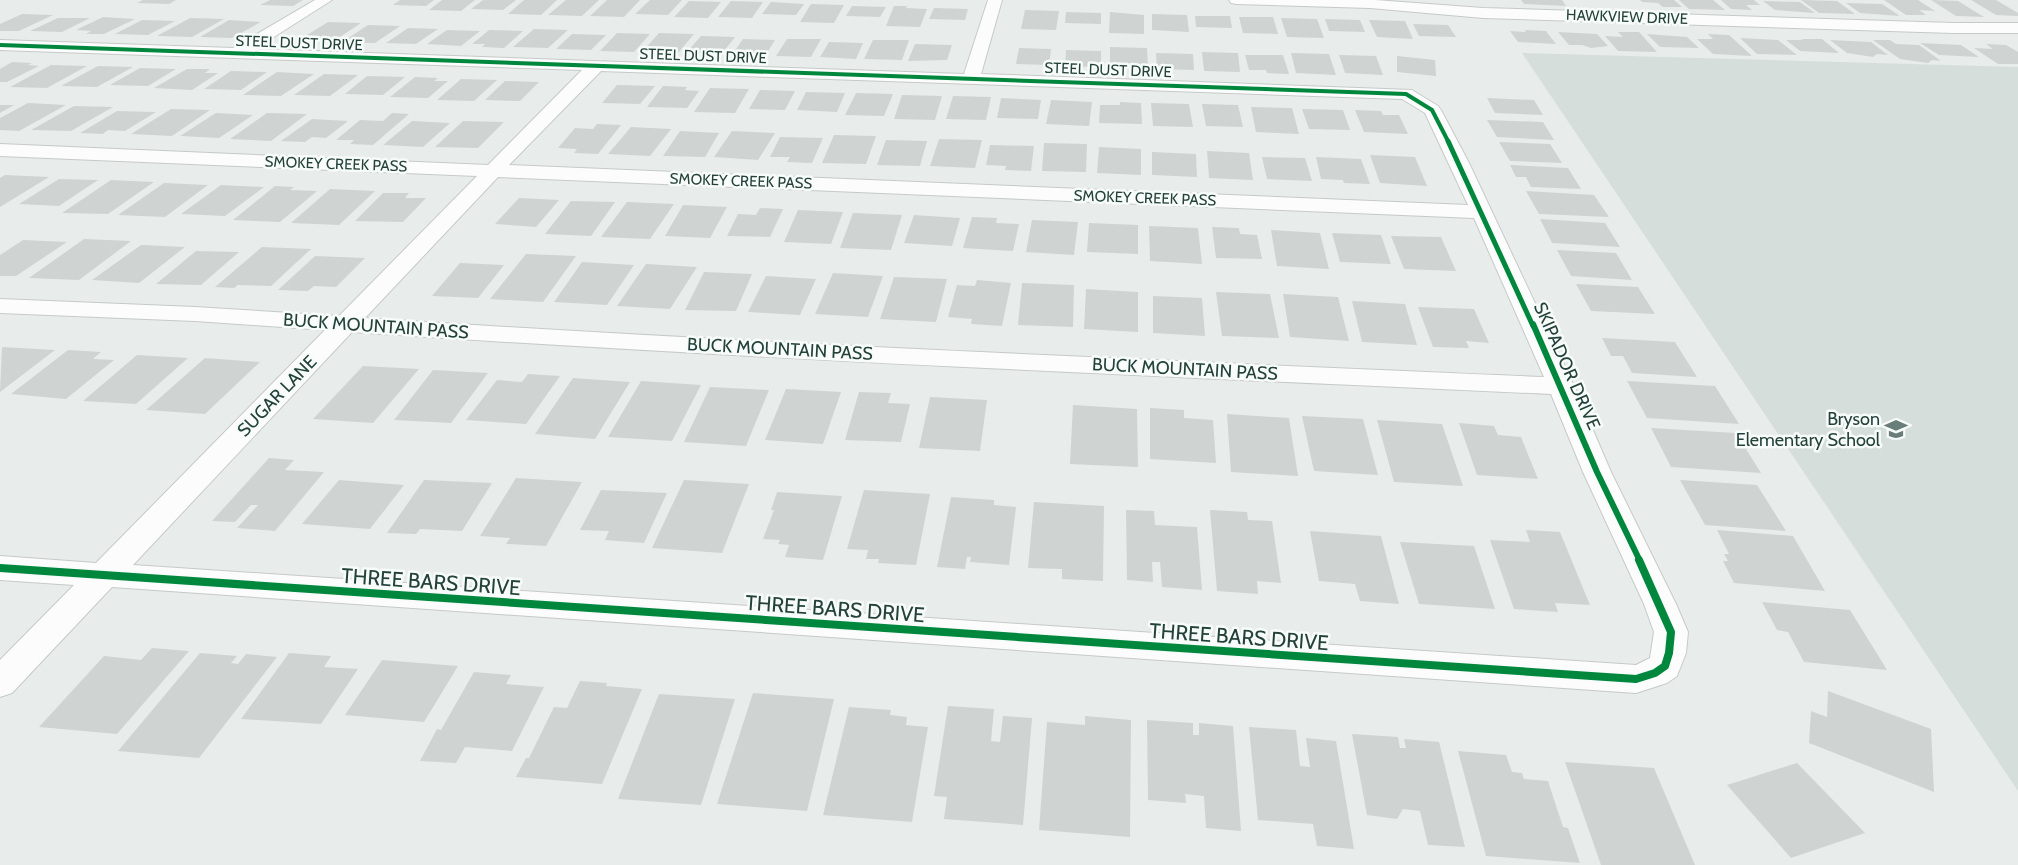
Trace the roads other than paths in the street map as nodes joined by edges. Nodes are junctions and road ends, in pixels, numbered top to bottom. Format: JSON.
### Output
{"nodes":[{"id":1,"x":325,"y":0,"type":"edge"},
{"id":2,"x":995,"y":0,"type":"edge"},
{"id":3,"x":1236,"y":0,"type":"edge"},
{"id":4,"x":1605,"y":0,"type":"edge"},
{"id":5,"x":1347,"y":2,"type":"edge"},
{"id":6,"x":1621,"y":17,"type":"junction"},
{"id":7,"x":2018,"y":28,"type":"edge"},
{"id":8,"x":0,"y":46,"type":"edge"},
{"id":9,"x":237,"y":53,"type":"junction"},
{"id":10,"x":597,"y":65,"type":"junction"},
{"id":11,"x":971,"y":78,"type":"junction"},
{"id":12,"x":1406,"y":94,"type":"joint"},
{"id":13,"x":0,"y":150,"type":"edge"},
{"id":14,"x":493,"y":171,"type":"junction"},
{"id":15,"x":1482,"y":212,"type":"junction"},
{"id":16,"x":0,"y":306,"type":"edge"},
{"id":17,"x":346,"y":324,"type":"junction"},
{"id":18,"x":1561,"y":386,"type":"junction"},
{"id":19,"x":0,"y":568,"type":"edge"},
{"id":20,"x":104,"y":576,"type":"junction"},
{"id":21,"x":1665,"y":666,"type":"joint"},
{"id":22,"x":0,"y":683,"type":"edge"}],
"edges":[{"from":1,"to":9,"type":"street"},
{"from":2,"to":11,"type":"street"},
{"from":3,"to":5,"type":"street","name":"HAWKVIEW DRIVE"},
{"from":4,"to":6,"type":"street"},
{"from":5,"to":6,"type":"street","name":"HAWKVIEW DRIVE"},
{"from":6,"to":7,"type":"street","name":"HAWKVIEW DRIVE"},
{"from":8,"to":9,"type":"street","name":"STEEL DUST DRIVE"},
{"from":9,"to":10,"type":"street","name":"STEEL DUST DRIVE"},
{"from":10,"to":11,"type":"street","name":"STEEL DUST DRIVE"},
{"from":10,"to":14,"type":"street","name":"SUGAR LANE"},
{"from":11,"to":12,"type":"street","name":"STEEL DUST DRIVE"},
{"from":12,"to":15,"type":"street","name":"SKIPADOR DRIVE"},
{"from":13,"to":14,"type":"street","name":"SMOKEY CREEK PASS"},
{"from":14,"to":15,"type":"street","name":"SMOKEY CREEK PASS"},
{"from":14,"to":17,"type":"street","name":"SUGAR LANE"},
{"from":15,"to":18,"type":"street","name":"SKIPADOR DRIVE"},
{"from":16,"to":17,"type":"street","name":"BUCK MOUNTAIN PASS"},
{"from":17,"to":18,"type":"street","name":"BUCK MOUNTAIN PASS"},
{"from":17,"to":20,"type":"street","name":"SUGAR LANE"},
{"from":18,"to":21,"type":"street","name":"SKIPADOR DRIVE"},
{"from":19,"to":20,"type":"street","name":"THREE BARS DRIVE"},
{"from":20,"to":21,"type":"street","name":"THREE BARS DRIVE"},
{"from":20,"to":22,"type":"street","name":"SUGAR LANE"}]}
